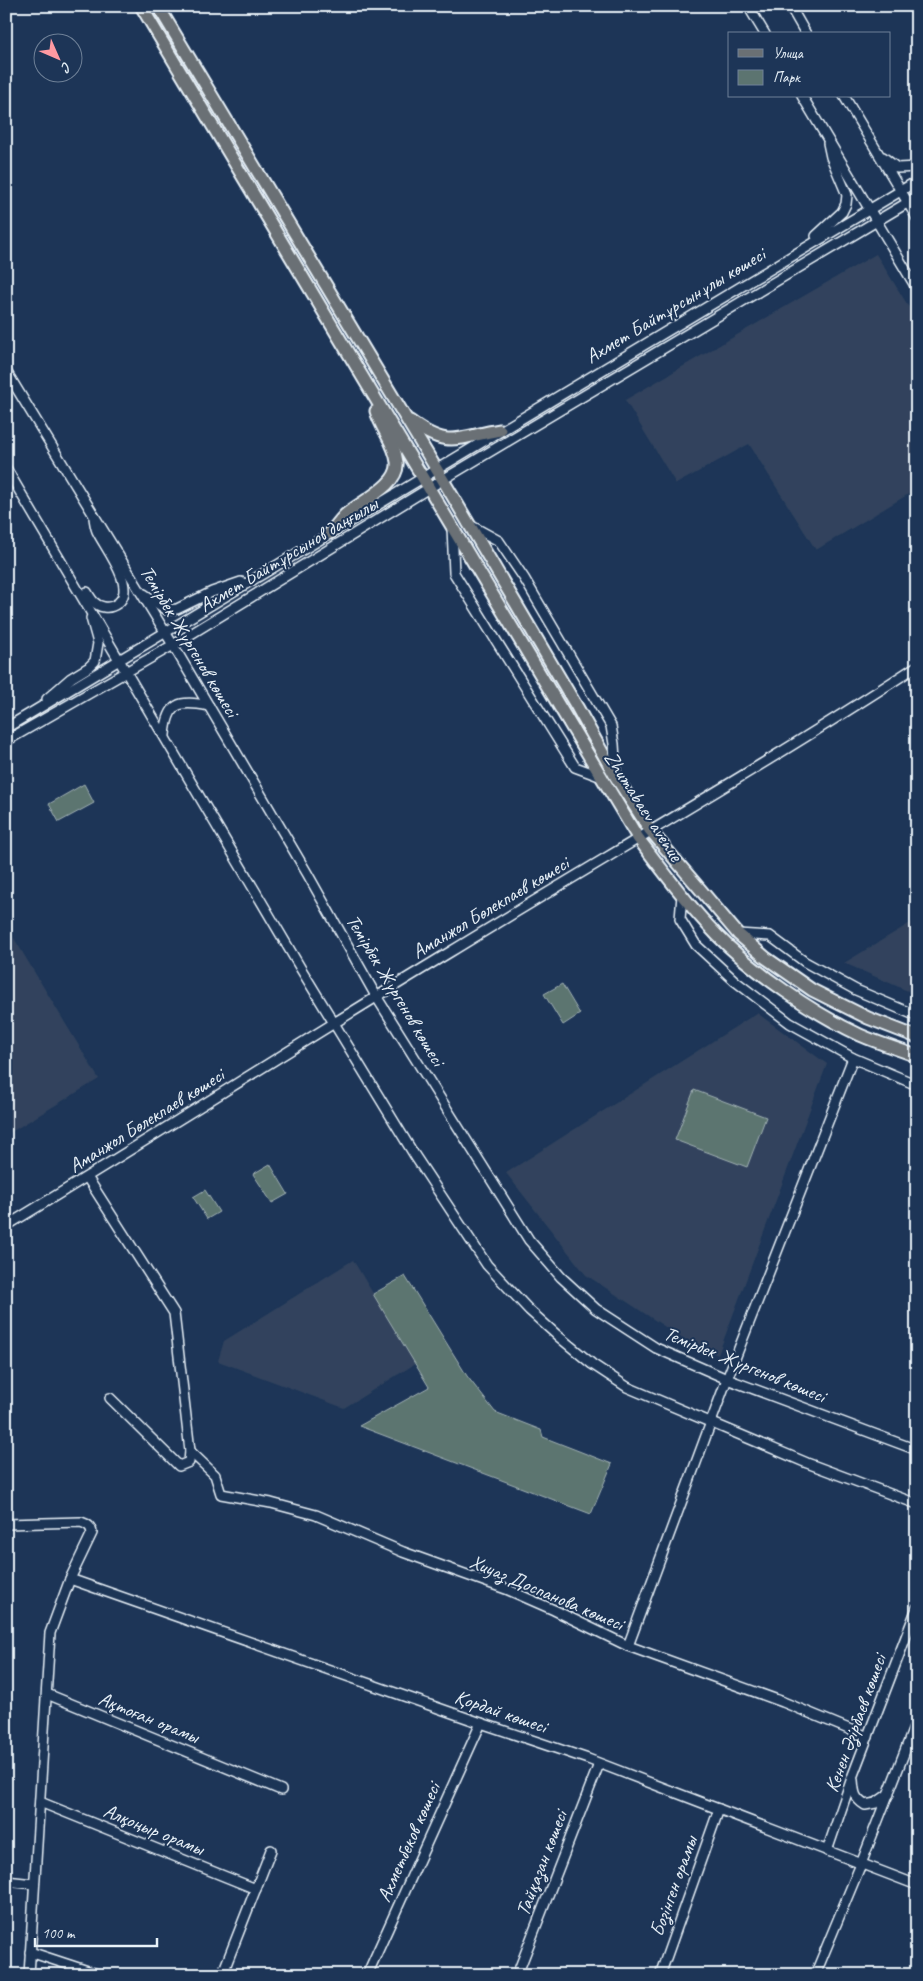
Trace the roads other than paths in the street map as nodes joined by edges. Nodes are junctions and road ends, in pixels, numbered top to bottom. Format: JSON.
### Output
{"nodes":[{"id":1,"x":141,"y":6,"type":"edge"},
{"id":2,"x":158,"y":6,"type":"edge"},
{"id":3,"x":748,"y":6,"type":"edge"},
{"id":4,"x":790,"y":6,"type":"edge"},
{"id":5,"x":764,"y":32,"type":"edge"},
{"id":6,"x":805,"y":32,"type":"edge"},
{"id":7,"x":803,"y":98,"type":"edge"},
{"id":8,"x":845,"y":98,"type":"edge"},
{"id":9,"x":827,"y":138,"type":"junction"},
{"id":10,"x":878,"y":153,"type":"junction"},
{"id":11,"x":917,"y":167,"type":"edge"},
{"id":12,"x":917,"y":180,"type":"edge"},
{"id":13,"x":901,"y":190,"type":"junction"},
{"id":14,"x":917,"y":197,"type":"edge"},
{"id":15,"x":908,"y":202,"type":"junction"},
{"id":16,"x":870,"y":208,"type":"junction"},
{"id":17,"x":917,"y":218,"type":"edge"},
{"id":18,"x":876,"y":221,"type":"junction"},
{"id":19,"x":801,"y":250,"type":"junction"},
{"id":20,"x":917,"y":289,"type":"edge"},
{"id":21,"x":6,"y":371,"type":"edge"},
{"id":22,"x":372,"y":393,"type":"junction"},
{"id":23,"x":405,"y":418,"type":"junction"},
{"id":24,"x":500,"y":430,"type":"junction"},
{"id":25,"x":452,"y":459,"type":"joint"},
{"id":26,"x":6,"y":468,"type":"edge"},
{"id":27,"x":436,"y":469,"type":"junction"},
{"id":28,"x":458,"y":471,"type":"joint"},
{"id":29,"x":422,"y":478,"type":"junction"},
{"id":30,"x":443,"y":480,"type":"junction"},
{"id":31,"x":429,"y":488,"type":"junction"},
{"id":32,"x":92,"y":511,"type":"junction"},
{"id":33,"x":468,"y":524,"type":"junction"},
{"id":34,"x":452,"y":527,"type":"junction"},
{"id":35,"x":46,"y":533,"type":"junction"},
{"id":36,"x":330,"y":533,"type":"junction"},
{"id":37,"x":258,"y":577,"type":"junction"},
{"id":38,"x":141,"y":592,"type":"junction"},
{"id":39,"x":90,"y":608,"type":"junction"},
{"id":40,"x":165,"y":632,"type":"junction"},
{"id":41,"x":173,"y":645,"type":"junction"},
{"id":42,"x":120,"y":660,"type":"junction"},
{"id":43,"x":917,"y":666,"type":"edge"},
{"id":44,"x":126,"y":671,"type":"junction"},
{"id":45,"x":209,"y":706,"type":"junction"},
{"id":46,"x":28,"y":715,"type":"junction"},
{"id":47,"x":6,"y":728,"type":"edge"},
{"id":48,"x":165,"y":735,"type":"junction"},
{"id":49,"x":6,"y":742,"type":"edge"},
{"id":50,"x":616,"y":776,"type":"junction"},
{"id":51,"x":602,"y":777,"type":"junction"},
{"id":52,"x":650,"y":830,"type":"junction"},
{"id":53,"x":638,"y":838,"type":"junction"},
{"id":54,"x":682,"y":895,"type":"junction"},
{"id":55,"x":738,"y":934,"type":"junction"},
{"id":56,"x":376,"y":996,"type":"junction"},
{"id":57,"x":917,"y":1016,"type":"edge"},
{"id":58,"x":335,"y":1023,"type":"junction"},
{"id":59,"x":917,"y":1037,"type":"edge"},
{"id":60,"x":917,"y":1056,"type":"edge"},
{"id":61,"x":853,"y":1058,"type":"junction"},
{"id":62,"x":917,"y":1085,"type":"edge"},
{"id":63,"x":87,"y":1177,"type":"junction"},
{"id":64,"x":6,"y":1226,"type":"edge"},
{"id":65,"x":727,"y":1379,"type":"junction"},
{"id":66,"x":110,"y":1398,"type":"dead end"},
{"id":67,"x":712,"y":1423,"type":"junction"},
{"id":68,"x":917,"y":1450,"type":"edge"},
{"id":69,"x":190,"y":1451,"type":"junction"},
{"id":70,"x":917,"y":1504,"type":"edge"},
{"id":71,"x":6,"y":1524,"type":"edge"},
{"id":72,"x":70,"y":1579,"type":"junction"},
{"id":73,"x":917,"y":1608,"type":"edge"},
{"id":74,"x":628,"y":1646,"type":"junction"},
{"id":75,"x":47,"y":1694,"type":"junction"},
{"id":76,"x":917,"y":1720,"type":"edge"},
{"id":77,"x":481,"y":1723,"type":"junction"},
{"id":78,"x":868,"y":1737,"type":"junction"},
{"id":79,"x":599,"y":1764,"type":"junction"},
{"id":80,"x":853,"y":1775,"type":"junction"},
{"id":81,"x":281,"y":1790,"type":"dead end"},
{"id":82,"x":888,"y":1794,"type":"junction"},
{"id":83,"x":40,"y":1802,"type":"junction"},
{"id":84,"x":719,"y":1809,"type":"junction"},
{"id":85,"x":271,"y":1850,"type":"dead end"},
{"id":86,"x":828,"y":1851,"type":"junction"},
{"id":87,"x":861,"y":1864,"type":"junction"},
{"id":88,"x":6,"y":1881,"type":"edge"},
{"id":89,"x":34,"y":1884,"type":"junction"},
{"id":90,"x":917,"y":1885,"type":"edge"},
{"id":91,"x":256,"y":1888,"type":"junction"},
{"id":92,"x":30,"y":1952,"type":"junction"},
{"id":93,"x":29,"y":1975,"type":"edge"},
{"id":94,"x":100,"y":1975,"type":"edge"},
{"id":95,"x":222,"y":1975,"type":"edge"},
{"id":96,"x":367,"y":1975,"type":"edge"},
{"id":97,"x":517,"y":1975,"type":"edge"},
{"id":98,"x":660,"y":1975,"type":"edge"},
{"id":99,"x":815,"y":1975,"type":"edge"}],
"edges":[{"from":1,"to":22,"type":"main road","name":"Zhumabaev avenue"},
{"from":2,"to":23,"type":"main road","name":"Zhumabaev avenue"},
{"from":3,"to":5,"type":"street"},
{"from":4,"to":6,"type":"street"},
{"from":7,"to":9,"type":"street"},
{"from":8,"to":10,"type":"street"},
{"from":9,"to":16,"type":"street"},
{"from":9,"to":19,"type":"street"},
{"from":10,"to":11,"type":"street"},
{"from":10,"to":13,"type":"street"},
{"from":12,"to":13,"type":"street","name":"Ахмет Байтұрсынұлы көшесі"},
{"from":13,"to":15,"type":"street"},
{"from":13,"to":16,"type":"street","name":"Ахмет Байтұрсынұлы көшесі"},
{"from":14,"to":15,"type":"street","name":"Ахмет Байтұрсынұлы көшесі"},
{"from":15,"to":17,"type":"street"},
{"from":15,"to":18,"type":"street","name":"Ахмет Байтұрсынұлы көшесі"},
{"from":16,"to":18,"type":"street"},
{"from":16,"to":19,"type":"street","name":"Ахмет Байтұрсынұлы көшесі"},
{"from":18,"to":20,"type":"street"},
{"from":18,"to":28,"type":"street","name":"Ахмет Байтұрсынұлы көшесі"},
{"from":19,"to":24,"type":"street","name":"Ахмет Байтұрсынұлы көшесі"},
{"from":21,"to":32,"type":"street","name":"Темірбек Жүргенов көшесі"},
{"from":22,"to":29,"type":"main road","name":"Zhumabaev avenue"},
{"from":22,"to":36,"type":"main road"},
{"from":23,"to":24,"type":"main road"},
{"from":23,"to":27,"type":"main road","name":"Zhumabaev avenue"},
{"from":24,"to":25,"type":"street","name":"Ахмет Байтұрсынұлы көшесі"},
{"from":25,"to":27,"type":"street","name":"Ахмет Байтұрсынов даңғылы"},
{"from":26,"to":35,"type":"street"},
{"from":27,"to":29,"type":"street","name":"Ахмет Байтұрсынов даңғылы"},
{"from":27,"to":30,"type":"main road","name":"Zhumabaev avenue"},
{"from":28,"to":30,"type":"street","name":"Ахмет Байтұрсынов даңғылы"},
{"from":29,"to":31,"type":"main road","name":"Zhumabaev avenue"},
{"from":29,"to":36,"type":"street","name":"Ахмет Байтұрсынов даңғылы"},
{"from":30,"to":31,"type":"street","name":"Ахмет Байтұрсынов даңғылы"},
{"from":30,"to":33,"type":"main road","name":"Zhumabaev avenue"},
{"from":31,"to":34,"type":"main road","name":"Zhumabaev avenue"},
{"from":31,"to":41,"type":"street","name":"Ахмет Байтұрсынов даңғылы"},
{"from":32,"to":35,"type":"street"},
{"from":32,"to":38,"type":"street","name":"Темірбек Жүргенов көшесі"},
{"from":33,"to":50,"type":"main road","name":"Zhumabaev avenue"},
{"from":33,"to":50,"type":"street"},
{"from":34,"to":51,"type":"main road","name":"Zhumabaev avenue"},
{"from":34,"to":51,"type":"street"},
{"from":35,"to":39,"type":"street"},
{"from":36,"to":37,"type":"street","name":"Ахмет Байтұрсынов даңғылы"},
{"from":37,"to":38,"type":"street"},
{"from":37,"to":40,"type":"street","name":"Ахмет Байтұрсынов даңғылы"},
{"from":38,"to":40,"type":"street","name":"Темірбек Жүргенов көшесі"},
{"from":39,"to":42,"type":"street"},
{"from":39,"to":46,"type":"street"},
{"from":40,"to":41,"type":"street","name":"Темірбек Жүргенов көшесі"},
{"from":40,"to":42,"type":"street","name":"Ахмет Байтұрсынов даңғылы"},
{"from":41,"to":44,"type":"street","name":"Ахмет Байтұрсынов даңғылы"},
{"from":41,"to":45,"type":"street","name":"Темірбек Жүргенов көшесі"},
{"from":42,"to":44,"type":"street"},
{"from":42,"to":46,"type":"street","name":"Ахмет Байтұрсынов даңғылы"},
{"from":43,"to":52,"type":"street","name":"Аманжол Бөлекпаев көшесі"},
{"from":44,"to":48,"type":"street"},
{"from":44,"to":49,"type":"street","name":"Ахмет Байтұрсынов даңғылы"},
{"from":45,"to":48,"type":"street"},
{"from":45,"to":56,"type":"street","name":"Темірбек Жүргенов көшесі"},
{"from":46,"to":47,"type":"street","name":"Ахмет Байтұрсынов даңғылы"},
{"from":48,"to":58,"type":"street"},
{"from":50,"to":52,"type":"main road","name":"Zhumabaev avenue"},
{"from":51,"to":53,"type":"main road","name":"Zhumabaev avenue"},
{"from":52,"to":53,"type":"street","name":"Аманжол Бөлекпаев көшесі"},
{"from":52,"to":55,"type":"main road","name":"Zhumabaev avenue"},
{"from":53,"to":54,"type":"main road","name":"Zhumabaev avenue"},
{"from":53,"to":56,"type":"street","name":"Аманжол Бөлекпаев көшесі"},
{"from":54,"to":60,"type":"main road","name":"Zhumabaev avenue"},
{"from":54,"to":61,"type":"street"},
{"from":55,"to":57,"type":"street"},
{"from":55,"to":59,"type":"main road","name":"Zhumabaev avenue"},
{"from":56,"to":58,"type":"street","name":"Аманжол Бөлекпаев көшесі"},
{"from":56,"to":65,"type":"street","name":"Темірбек Жүргенов көшесі"},
{"from":58,"to":63,"type":"street","name":"Аманжол Бөлекпаев көшесі"},
{"from":58,"to":67,"type":"street"},
{"from":61,"to":62,"type":"street"},
{"from":61,"to":65,"type":"street","name":"Хиуаз Доспанова көшесі"},
{"from":63,"to":64,"type":"street","name":"Аманжол Бөлекпаев көшесі"},
{"from":63,"to":69,"type":"street"},
{"from":65,"to":67,"type":"street","name":"Хиуаз Доспанова көшесі"},
{"from":65,"to":68,"type":"street","name":"Темірбек Жүргенов көшесі"},
{"from":66,"to":69,"type":"street"},
{"from":67,"to":70,"type":"street"},
{"from":67,"to":74,"type":"street","name":"Хиуаз Доспанова көшесі"},
{"from":69,"to":74,"type":"street","name":"Хиуаз Доспанова көшесі"},
{"from":71,"to":72,"type":"street"},
{"from":72,"to":75,"type":"street"},
{"from":72,"to":77,"type":"street","name":"Қордай көшесі"},
{"from":73,"to":78,"type":"street","name":"Кенен Әзірбаев көшесі"},
{"from":74,"to":78,"type":"street"},
{"from":75,"to":81,"type":"street","name":"Ақтоған орамы"},
{"from":75,"to":83,"type":"street"},
{"from":76,"to":82,"type":"street"},
{"from":77,"to":79,"type":"street","name":"Қордай көшесі"},
{"from":77,"to":96,"type":"street","name":"Ахметбеков көшесі"},
{"from":78,"to":80,"type":"street","name":"Кенен Әзірбаев көшесі"},
{"from":79,"to":84,"type":"street","name":"Қордай көшесі"},
{"from":79,"to":97,"type":"street","name":"Тайқазан көшесі"},
{"from":80,"to":82,"type":"street"},
{"from":80,"to":86,"type":"street","name":"Кенен Әзірбаев көшесі"},
{"from":82,"to":87,"type":"street"},
{"from":83,"to":89,"type":"street"},
{"from":83,"to":91,"type":"street","name":"Алқоңыр орамы"},
{"from":84,"to":86,"type":"street","name":"Қордай көшесі"},
{"from":84,"to":98,"type":"street","name":"Бозінген орамы"},
{"from":85,"to":91,"type":"street"},
{"from":86,"to":87,"type":"street","name":"Қордай көшесі"},
{"from":87,"to":90,"type":"street","name":"Қордай көшесі"},
{"from":87,"to":99,"type":"street"},
{"from":88,"to":89,"type":"street"},
{"from":89,"to":92,"type":"street"},
{"from":91,"to":95,"type":"street"},
{"from":92,"to":93,"type":"street"},
{"from":92,"to":94,"type":"street"}]}
